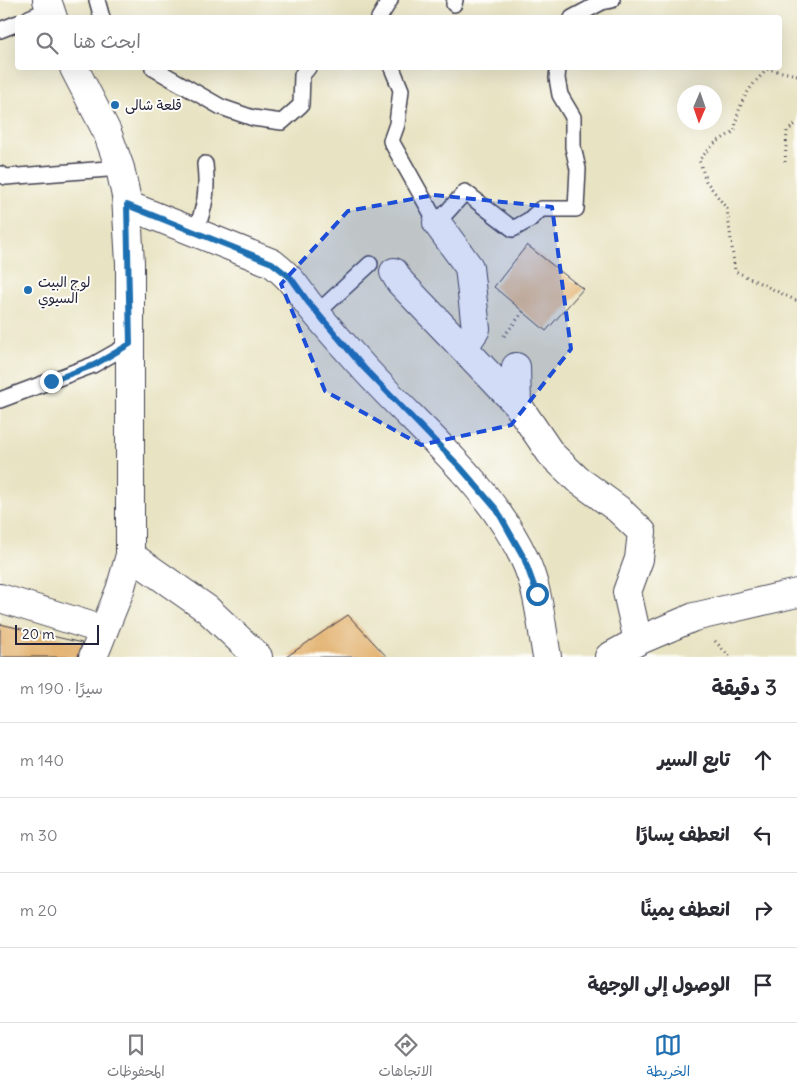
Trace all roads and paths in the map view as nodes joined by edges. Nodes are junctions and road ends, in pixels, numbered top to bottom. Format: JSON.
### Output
{"nodes":[{"id":1,"x":97,"y":0,"type":"edge"},
{"id":2,"x":390,"y":0,"type":"edge"},
{"id":3,"x":612,"y":0,"type":"edge"},
{"id":4,"x":101,"y":15,"type":"edge"},
{"id":5,"x":381,"y":15,"type":"edge"},
{"id":6,"x":578,"y":15,"type":"edge"},
{"id":7,"x":15,"y":24,"type":"edge"},
{"id":8,"x":0,"y":30,"type":"edge"},
{"id":9,"x":75,"y":70,"type":"edge"},
{"id":10,"x":157,"y":70,"type":"edge"},
{"id":11,"x":306,"y":70,"type":"edge"},
{"id":12,"x":393,"y":70,"type":"edge"},
{"id":13,"x":558,"y":70,"type":"edge"},
{"id":14,"x":766,"y":70,"type":"edge"},
{"id":15,"x":776,"y":70,"type":"edge"},
{"id":16,"x":797,"y":75,"type":"edge"},
{"id":17,"x":797,"y":123,"type":"edge"},
{"id":18,"x":785,"y":162,"type":"dead end"},
{"id":19,"x":205,"y":164,"type":"dead end"},
{"id":20,"x":120,"y":168,"type":"junction"},
{"id":21,"x":0,"y":174,"type":"edge"},
{"id":22,"x":127,"y":205,"type":"junction"},
{"id":23,"x":437,"y":223,"type":"junction"},
{"id":24,"x":195,"y":233,"type":"junction"},
{"id":25,"x":382,"y":268,"type":"joint"},
{"id":26,"x":797,"y":301,"type":"edge"},
{"id":27,"x":316,"y":313,"type":"junction"},
{"id":28,"x":130,"y":344,"type":"junction"},
{"id":29,"x":464,"y":347,"type":"junction"},
{"id":30,"x":516,"y":367,"type":"dead end"},
{"id":31,"x":0,"y":400,"type":"edge"},
{"id":32,"x":517,"y":404,"type":"junction"},
{"id":33,"x":130,"y":555,"type":"junction"},
{"id":34,"x":797,"y":593,"type":"edge"},
{"id":35,"x":0,"y":598,"type":"edge"},
{"id":36,"x":104,"y":630,"type":"junction"},
{"id":37,"x":638,"y":641,"type":"junction"},
{"id":38,"x":93,"y":657,"type":"edge"},
{"id":39,"x":258,"y":657,"type":"edge"},
{"id":40,"x":547,"y":657,"type":"edge"},
{"id":41,"x":609,"y":657,"type":"edge"}],
"edges":[{"from":1,"to":4,"type":"lane"},
{"from":2,"to":5,"type":"lane"},
{"from":3,"to":6,"type":"lane"},
{"from":7,"to":8,"type":"lane"},
{"from":9,"to":20,"type":"street"},
{"from":10,"to":11,"type":"lane"},
{"from":12,"to":23,"type":"lane"},
{"from":13,"to":23,"type":"lane"},
{"from":14,"to":26,"type":"path"},
{"from":15,"to":16,"type":"path"},
{"from":17,"to":18,"type":"path"},
{"from":19,"to":24,"type":"lane"},
{"from":20,"to":21,"type":"lane"},
{"from":20,"to":22,"type":"street"},
{"from":22,"to":24,"type":"street"},
{"from":22,"to":28,"type":"street"},
{"from":23,"to":29,"type":"street"},
{"from":24,"to":27,"type":"street"},
{"from":25,"to":27,"type":"lane"},
{"from":25,"to":29,"type":"street"},
{"from":27,"to":40,"type":"street"},
{"from":28,"to":31,"type":"lane"},
{"from":28,"to":33,"type":"street"},
{"from":29,"to":32,"type":"street"},
{"from":30,"to":32,"type":"street"},
{"from":32,"to":37,"type":"street"},
{"from":33,"to":36,"type":"street"},
{"from":33,"to":39,"type":"street"},
{"from":34,"to":37,"type":"street"},
{"from":35,"to":36,"type":"street"},
{"from":36,"to":38,"type":"street"},
{"from":37,"to":41,"type":"street"}]}
